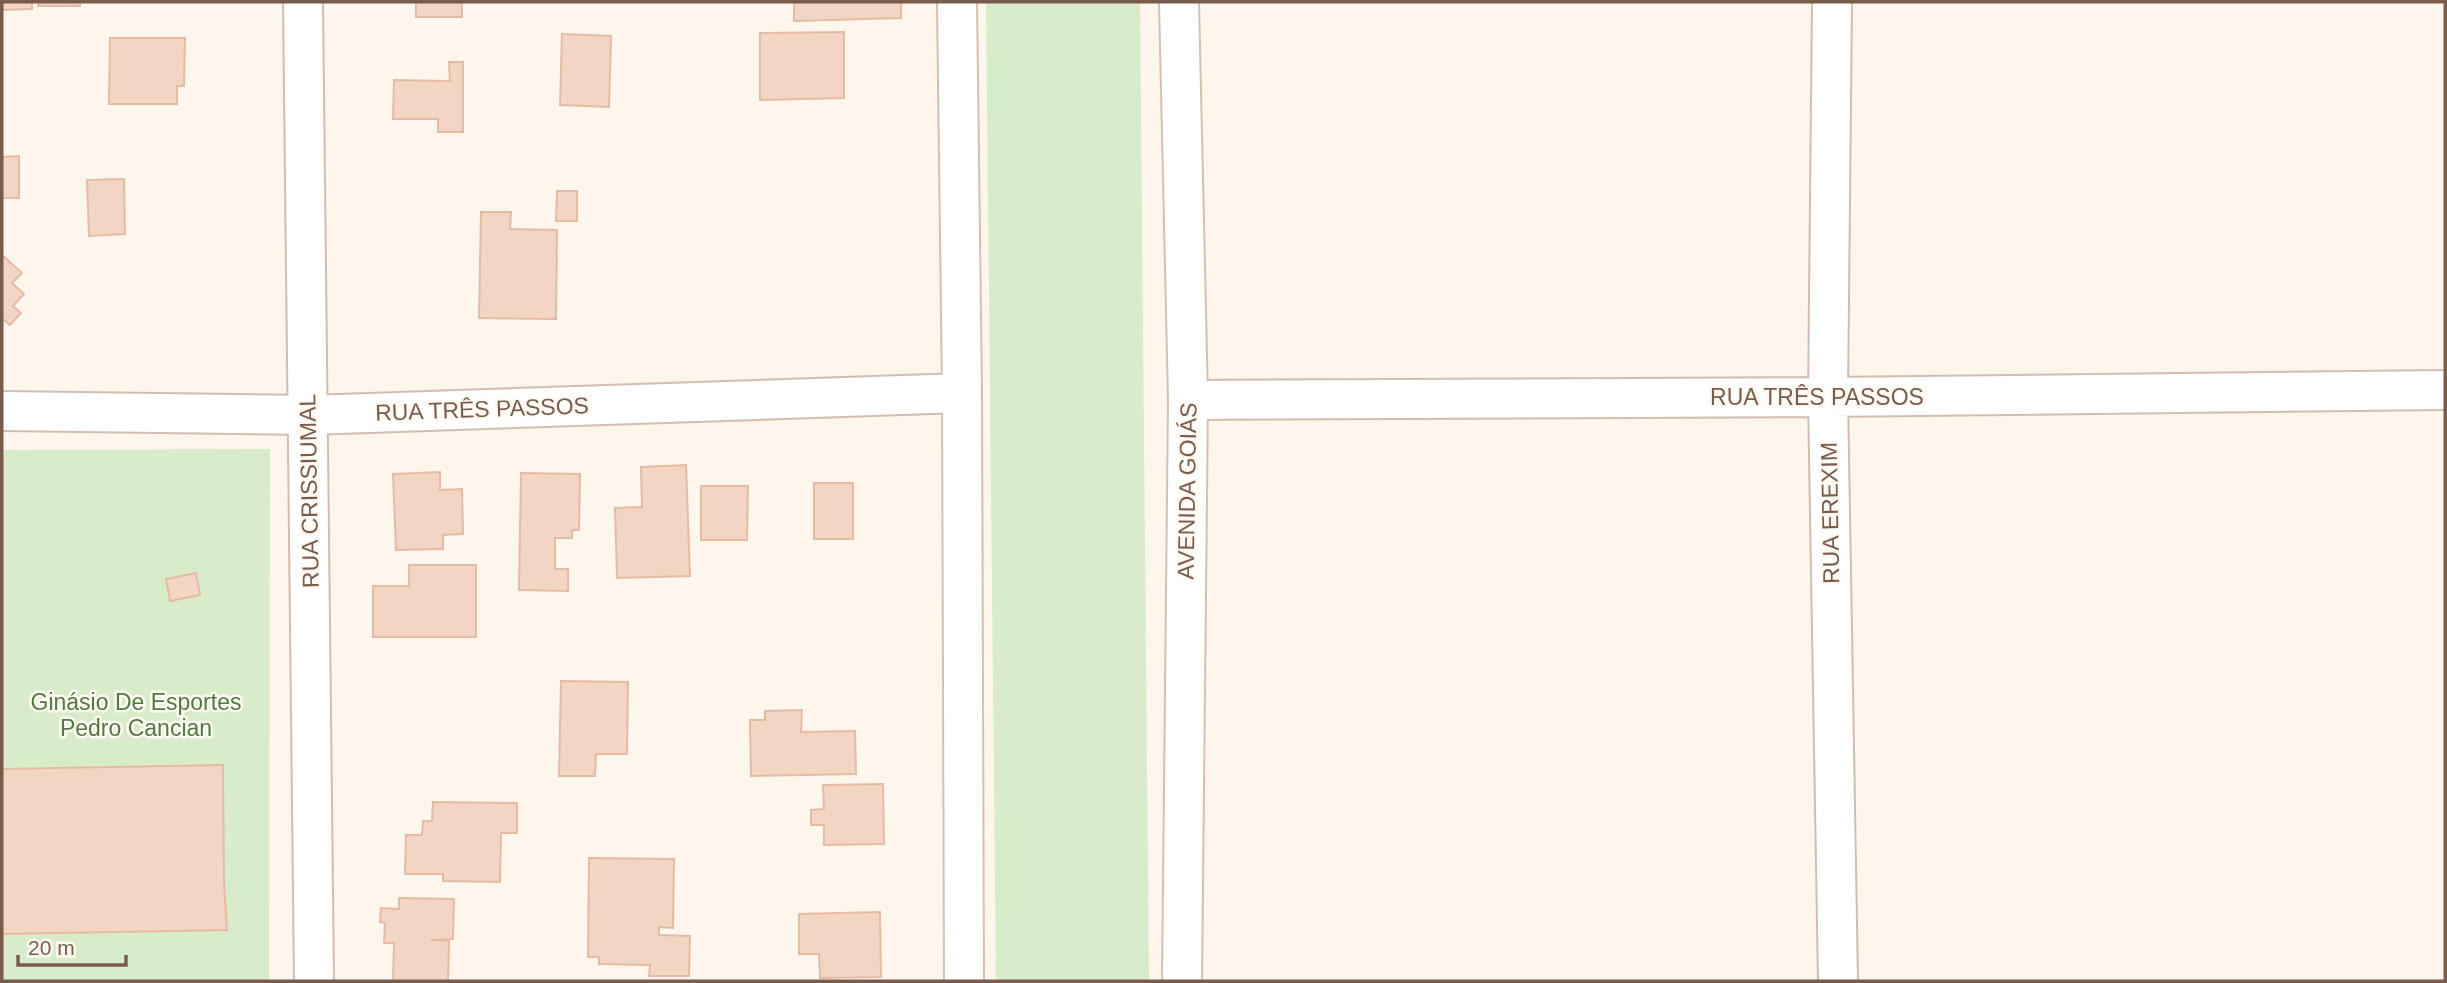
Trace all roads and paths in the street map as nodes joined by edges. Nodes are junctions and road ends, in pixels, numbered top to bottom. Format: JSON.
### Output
{"nodes":[{"id":1,"x":303,"y":2,"type":"edge"},
{"id":2,"x":957,"y":2,"type":"edge"},
{"id":3,"x":1179,"y":2,"type":"edge"},
{"id":4,"x":1832,"y":2,"type":"edge"},
{"id":5,"x":2445,"y":390,"type":"edge"},
{"id":6,"x":962,"y":393,"type":"junction"},
{"id":7,"x":1828,"y":397,"type":"junction"},
{"id":8,"x":1188,"y":400,"type":"junction"},
{"id":9,"x":2,"y":411,"type":"edge"},
{"id":10,"x":309,"y":415,"type":"junction"},
{"id":11,"x":314,"y":981,"type":"edge"},
{"id":12,"x":964,"y":981,"type":"edge"},
{"id":13,"x":1182,"y":981,"type":"edge"},
{"id":14,"x":1838,"y":981,"type":"edge"}],
"edges":[{"from":1,"to":10,"type":"street","name":"RUA CRISSIUMAL"},
{"from":2,"to":6,"type":"street"},
{"from":3,"to":8,"type":"street","name":"AVENIDA GOIÁS"},
{"from":4,"to":7,"type":"street","name":"RUA EREXIM"},
{"from":5,"to":7,"type":"street","name":"RUA TRÊS PASSOS"},
{"from":6,"to":10,"type":"street","name":"RUA TRÊS PASSOS"},
{"from":6,"to":12,"type":"street"},
{"from":7,"to":8,"type":"street","name":"RUA TRÊS PASSOS"},
{"from":7,"to":14,"type":"street","name":"RUA EREXIM"},
{"from":8,"to":13,"type":"street","name":"AVENIDA GOIÁS"},
{"from":9,"to":10,"type":"street","name":"RUA TRÊS PASSOS"},
{"from":10,"to":11,"type":"street","name":"RUA CRISSIUMAL"}]}
